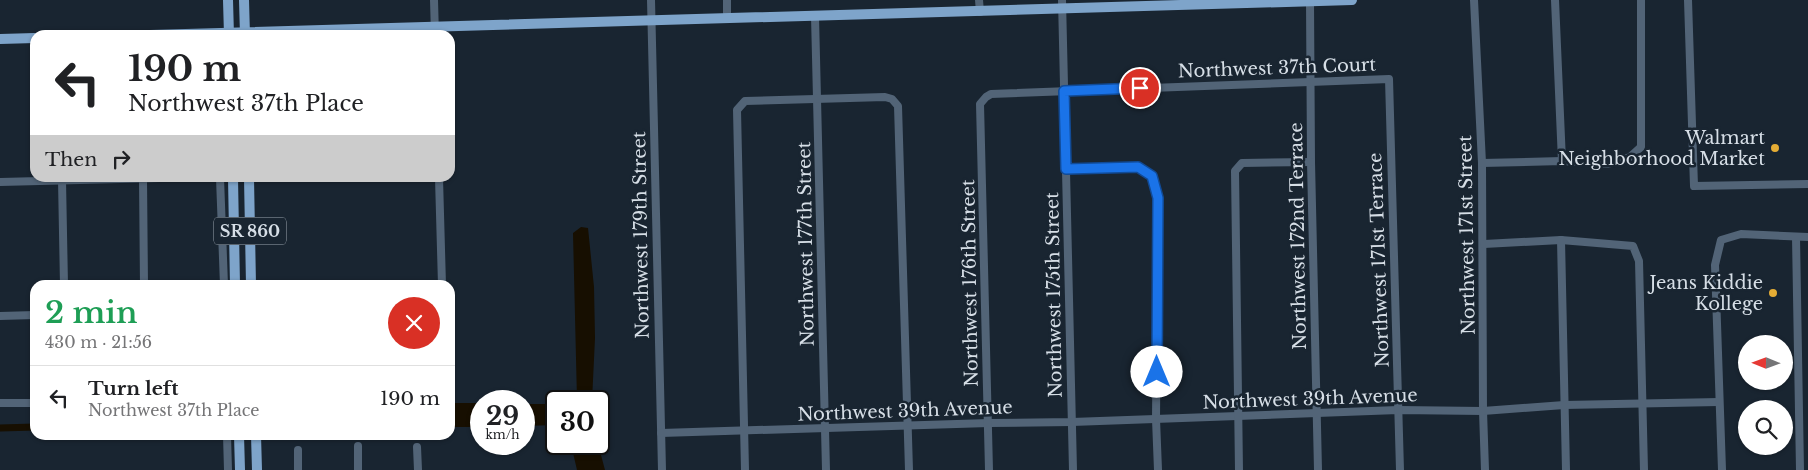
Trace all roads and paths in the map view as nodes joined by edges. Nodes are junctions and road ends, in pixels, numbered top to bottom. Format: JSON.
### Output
{"nodes":[{"id":1,"x":228,"y":0,"type":"edge"},
{"id":2,"x":244,"y":0,"type":"edge"},
{"id":3,"x":434,"y":0,"type":"edge"},
{"id":4,"x":650,"y":0,"type":"edge"},
{"id":5,"x":727,"y":0,"type":"edge"},
{"id":6,"x":979,"y":0,"type":"edge"},
{"id":7,"x":1352,"y":0,"type":"edge"},
{"id":8,"x":1474,"y":0,"type":"edge"},
{"id":9,"x":1554,"y":0,"type":"edge"},
{"id":10,"x":1641,"y":0,"type":"edge"},
{"id":11,"x":1688,"y":0,"type":"edge"},
{"id":12,"x":1310,"y":1,"type":"edge"},
{"id":13,"x":1146,"y":3,"type":"edge"},
{"id":14,"x":1062,"y":5,"type":"edge"},
{"id":15,"x":980,"y":12,"type":"junction"},
{"id":16,"x":815,"y":16,"type":"junction"},
{"id":17,"x":727,"y":19,"type":"junction"},
{"id":18,"x":651,"y":21,"type":"junction"},
{"id":19,"x":229,"y":30,"type":"edge"},
{"id":20,"x":245,"y":30,"type":"edge"},
{"id":21,"x":435,"y":30,"type":"edge"},
{"id":22,"x":455,"y":30,"type":"edge"},
{"id":23,"x":30,"y":38,"type":"edge"},
{"id":24,"x":0,"y":39,"type":"edge"},
{"id":25,"x":1390,"y":79,"type":"joint"},
{"id":26,"x":1311,"y":82,"type":"junction"},
{"id":27,"x":1064,"y":91,"type":"junction"},
{"id":28,"x":986,"y":97,"type":"joint"},
{"id":29,"x":817,"y":99,"type":"junction"},
{"id":30,"x":1562,"y":161,"type":"junction"},
{"id":31,"x":1311,"y":162,"type":"junction"},
{"id":32,"x":1482,"y":162,"type":"junction"},
{"id":33,"x":1066,"y":169,"type":"junction"},
{"id":34,"x":30,"y":181,"type":"edge"},
{"id":35,"x":0,"y":182,"type":"edge"},
{"id":36,"x":62,"y":182,"type":"edge"},
{"id":37,"x":142,"y":182,"type":"edge"},
{"id":38,"x":220,"y":182,"type":"edge"},
{"id":39,"x":233,"y":182,"type":"edge"},
{"id":40,"x":249,"y":182,"type":"edge"},
{"id":41,"x":439,"y":182,"type":"edge"},
{"id":42,"x":1808,"y":184,"type":"edge"},
{"id":43,"x":1796,"y":237,"type":"junction"},
{"id":44,"x":1808,"y":237,"type":"edge"},
{"id":45,"x":1560,"y":240,"type":"junction"},
{"id":46,"x":1484,"y":244,"type":"junction"},
{"id":47,"x":64,"y":280,"type":"edge"},
{"id":48,"x":144,"y":280,"type":"edge"},
{"id":49,"x":224,"y":280,"type":"edge"},
{"id":50,"x":235,"y":280,"type":"edge"},
{"id":51,"x":251,"y":280,"type":"edge"},
{"id":52,"x":442,"y":280,"type":"edge"},
{"id":53,"x":30,"y":315,"type":"edge"},
{"id":54,"x":0,"y":316,"type":"edge"},
{"id":55,"x":1719,"y":402,"type":"junction"},
{"id":56,"x":0,"y":403,"type":"edge"},
{"id":57,"x":30,"y":403,"type":"edge"},
{"id":58,"x":1642,"y":403,"type":"junction"},
{"id":59,"x":1564,"y":405,"type":"junction"},
{"id":60,"x":1398,"y":410,"type":"junction"},
{"id":61,"x":1483,"y":412,"type":"junction"},
{"id":62,"x":1316,"y":413,"type":"junction"},
{"id":63,"x":1237,"y":416,"type":"junction"},
{"id":64,"x":1156,"y":419,"type":"junction"},
{"id":65,"x":1072,"y":422,"type":"junction"},
{"id":66,"x":989,"y":423,"type":"junction"},
{"id":67,"x":908,"y":426,"type":"junction"},
{"id":68,"x":825,"y":429,"type":"junction"},
{"id":69,"x":744,"y":431,"type":"junction"},
{"id":70,"x":661,"y":433,"type":"junction"},
{"id":71,"x":227,"y":440,"type":"edge"},
{"id":72,"x":239,"y":440,"type":"edge"},
{"id":73,"x":256,"y":440,"type":"edge"},
{"id":74,"x":358,"y":446,"type":"dead end"},
{"id":75,"x":417,"y":447,"type":"dead end"},
{"id":76,"x":298,"y":450,"type":"dead end"},
{"id":77,"x":228,"y":470,"type":"edge"},
{"id":78,"x":240,"y":470,"type":"edge"},
{"id":79,"x":257,"y":470,"type":"edge"},
{"id":80,"x":298,"y":470,"type":"edge"},
{"id":81,"x":358,"y":470,"type":"edge"},
{"id":82,"x":418,"y":470,"type":"edge"},
{"id":83,"x":662,"y":470,"type":"edge"},
{"id":84,"x":745,"y":470,"type":"edge"},
{"id":85,"x":826,"y":470,"type":"edge"},
{"id":86,"x":909,"y":470,"type":"edge"},
{"id":87,"x":990,"y":470,"type":"edge"},
{"id":88,"x":1073,"y":470,"type":"edge"},
{"id":89,"x":1158,"y":470,"type":"edge"},
{"id":90,"x":1239,"y":470,"type":"edge"},
{"id":91,"x":1318,"y":470,"type":"edge"},
{"id":92,"x":1400,"y":470,"type":"edge"},
{"id":93,"x":1485,"y":470,"type":"edge"},
{"id":94,"x":1566,"y":470,"type":"edge"},
{"id":95,"x":1644,"y":470,"type":"edge"},
{"id":96,"x":1722,"y":470,"type":"edge"},
{"id":97,"x":1800,"y":470,"type":"edge"}],
"edges":[{"from":1,"to":19,"type":"main road"},
{"from":2,"to":20,"type":"main road"},
{"from":3,"to":21,"type":"street"},
{"from":4,"to":18,"type":"street","name":"Northwest 179th Street"},
{"from":5,"to":17,"type":"street"},
{"from":6,"to":15,"type":"street"},
{"from":7,"to":12,"type":"main road"},
{"from":8,"to":32,"type":"street","name":"Northwest 171st Street"},
{"from":9,"to":30,"type":"street"},
{"from":10,"to":30,"type":"street"},
{"from":11,"to":42,"type":"street"},
{"from":12,"to":13,"type":"main road"},
{"from":12,"to":26,"type":"street","name":"Northwest 172nd Terrace"},
{"from":13,"to":14,"type":"main road"},
{"from":14,"to":15,"type":"main road"},
{"from":14,"to":27,"type":"street","name":"Northwest 175th Street"},
{"from":15,"to":16,"type":"main road"},
{"from":16,"to":17,"type":"main road"},
{"from":16,"to":29,"type":"street","name":"Northwest 177th Street"},
{"from":17,"to":18,"type":"main road"},
{"from":18,"to":22,"type":"main road"},
{"from":18,"to":70,"type":"street","name":"Northwest 179th Street"},
{"from":23,"to":24,"type":"main road"},
{"from":25,"to":26,"type":"street","name":"Northwest 37th Court"},
{"from":25,"to":60,"type":"street","name":"Northwest 171st Terrace"},
{"from":26,"to":27,"type":"street","name":"Northwest 37th Court"},
{"from":26,"to":31,"type":"street","name":"Northwest 172nd Terrace"},
{"from":27,"to":28,"type":"street","name":"Northwest 37th Court"},
{"from":27,"to":33,"type":"street","name":"Northwest 175th Street"},
{"from":28,"to":66,"type":"street","name":"Northwest 176th Street"},
{"from":29,"to":67,"type":"street"},
{"from":29,"to":68,"type":"street","name":"Northwest 177th Street"},
{"from":29,"to":69,"type":"street"},
{"from":30,"to":32,"type":"street"},
{"from":31,"to":62,"type":"street","name":"Northwest 172nd Terrace"},
{"from":31,"to":63,"type":"street"},
{"from":32,"to":46,"type":"street","name":"Northwest 171st Street"},
{"from":33,"to":64,"type":"street"},
{"from":33,"to":65,"type":"street","name":"Northwest 175th Street"},
{"from":34,"to":35,"type":"street"},
{"from":36,"to":47,"type":"street"},
{"from":37,"to":48,"type":"street"},
{"from":38,"to":49,"type":"street"},
{"from":39,"to":50,"type":"main road","number":"SR 860"},
{"from":40,"to":51,"type":"main road","number":"SR 860"},
{"from":41,"to":52,"type":"street"},
{"from":43,"to":44,"type":"street"},
{"from":43,"to":55,"type":"street"},
{"from":43,"to":97,"type":"street"},
{"from":45,"to":46,"type":"street"},
{"from":45,"to":58,"type":"street"},
{"from":45,"to":59,"type":"street"},
{"from":46,"to":61,"type":"street","name":"Northwest 171st Street"},
{"from":53,"to":54,"type":"street"},
{"from":55,"to":58,"type":"street","name":"Northwest 39th Avenue"},
{"from":55,"to":96,"type":"street"},
{"from":56,"to":57,"type":"street"},
{"from":58,"to":59,"type":"street","name":"Northwest 39th Avenue"},
{"from":58,"to":95,"type":"street"},
{"from":59,"to":61,"type":"street","name":"Northwest 39th Avenue"},
{"from":59,"to":94,"type":"street"},
{"from":60,"to":61,"type":"street","name":"Northwest 39th Avenue"},
{"from":60,"to":62,"type":"street","name":"Northwest 39th Avenue"},
{"from":60,"to":92,"type":"street","name":"Northwest 171st Terrace"},
{"from":61,"to":93,"type":"street","name":"Northwest 171st Street"},
{"from":62,"to":63,"type":"street","name":"Northwest 39th Avenue"},
{"from":62,"to":91,"type":"street","name":"Northwest 172nd Terrace"},
{"from":63,"to":64,"type":"street","name":"Northwest 39th Avenue"},
{"from":63,"to":90,"type":"street"},
{"from":64,"to":65,"type":"street","name":"Northwest 39th Avenue"},
{"from":64,"to":89,"type":"street"},
{"from":65,"to":66,"type":"street","name":"Northwest 39th Avenue"},
{"from":65,"to":88,"type":"street","name":"Northwest 175th Street"},
{"from":66,"to":67,"type":"street","name":"Northwest 39th Avenue"},
{"from":66,"to":87,"type":"street","name":"Northwest 176th Street"},
{"from":67,"to":68,"type":"street","name":"Northwest 39th Avenue"},
{"from":67,"to":86,"type":"street"},
{"from":68,"to":69,"type":"street","name":"Northwest 39th Avenue"},
{"from":68,"to":85,"type":"street","name":"Northwest 177th Street"},
{"from":69,"to":70,"type":"street","name":"Northwest 39th Avenue"},
{"from":69,"to":84,"type":"street"},
{"from":70,"to":83,"type":"street","name":"Northwest 179th Street"},
{"from":71,"to":77,"type":"street"},
{"from":72,"to":78,"type":"main road"},
{"from":73,"to":79,"type":"main road"},
{"from":74,"to":81,"type":"street"},
{"from":75,"to":82,"type":"street"},
{"from":76,"to":80,"type":"street"}]}
